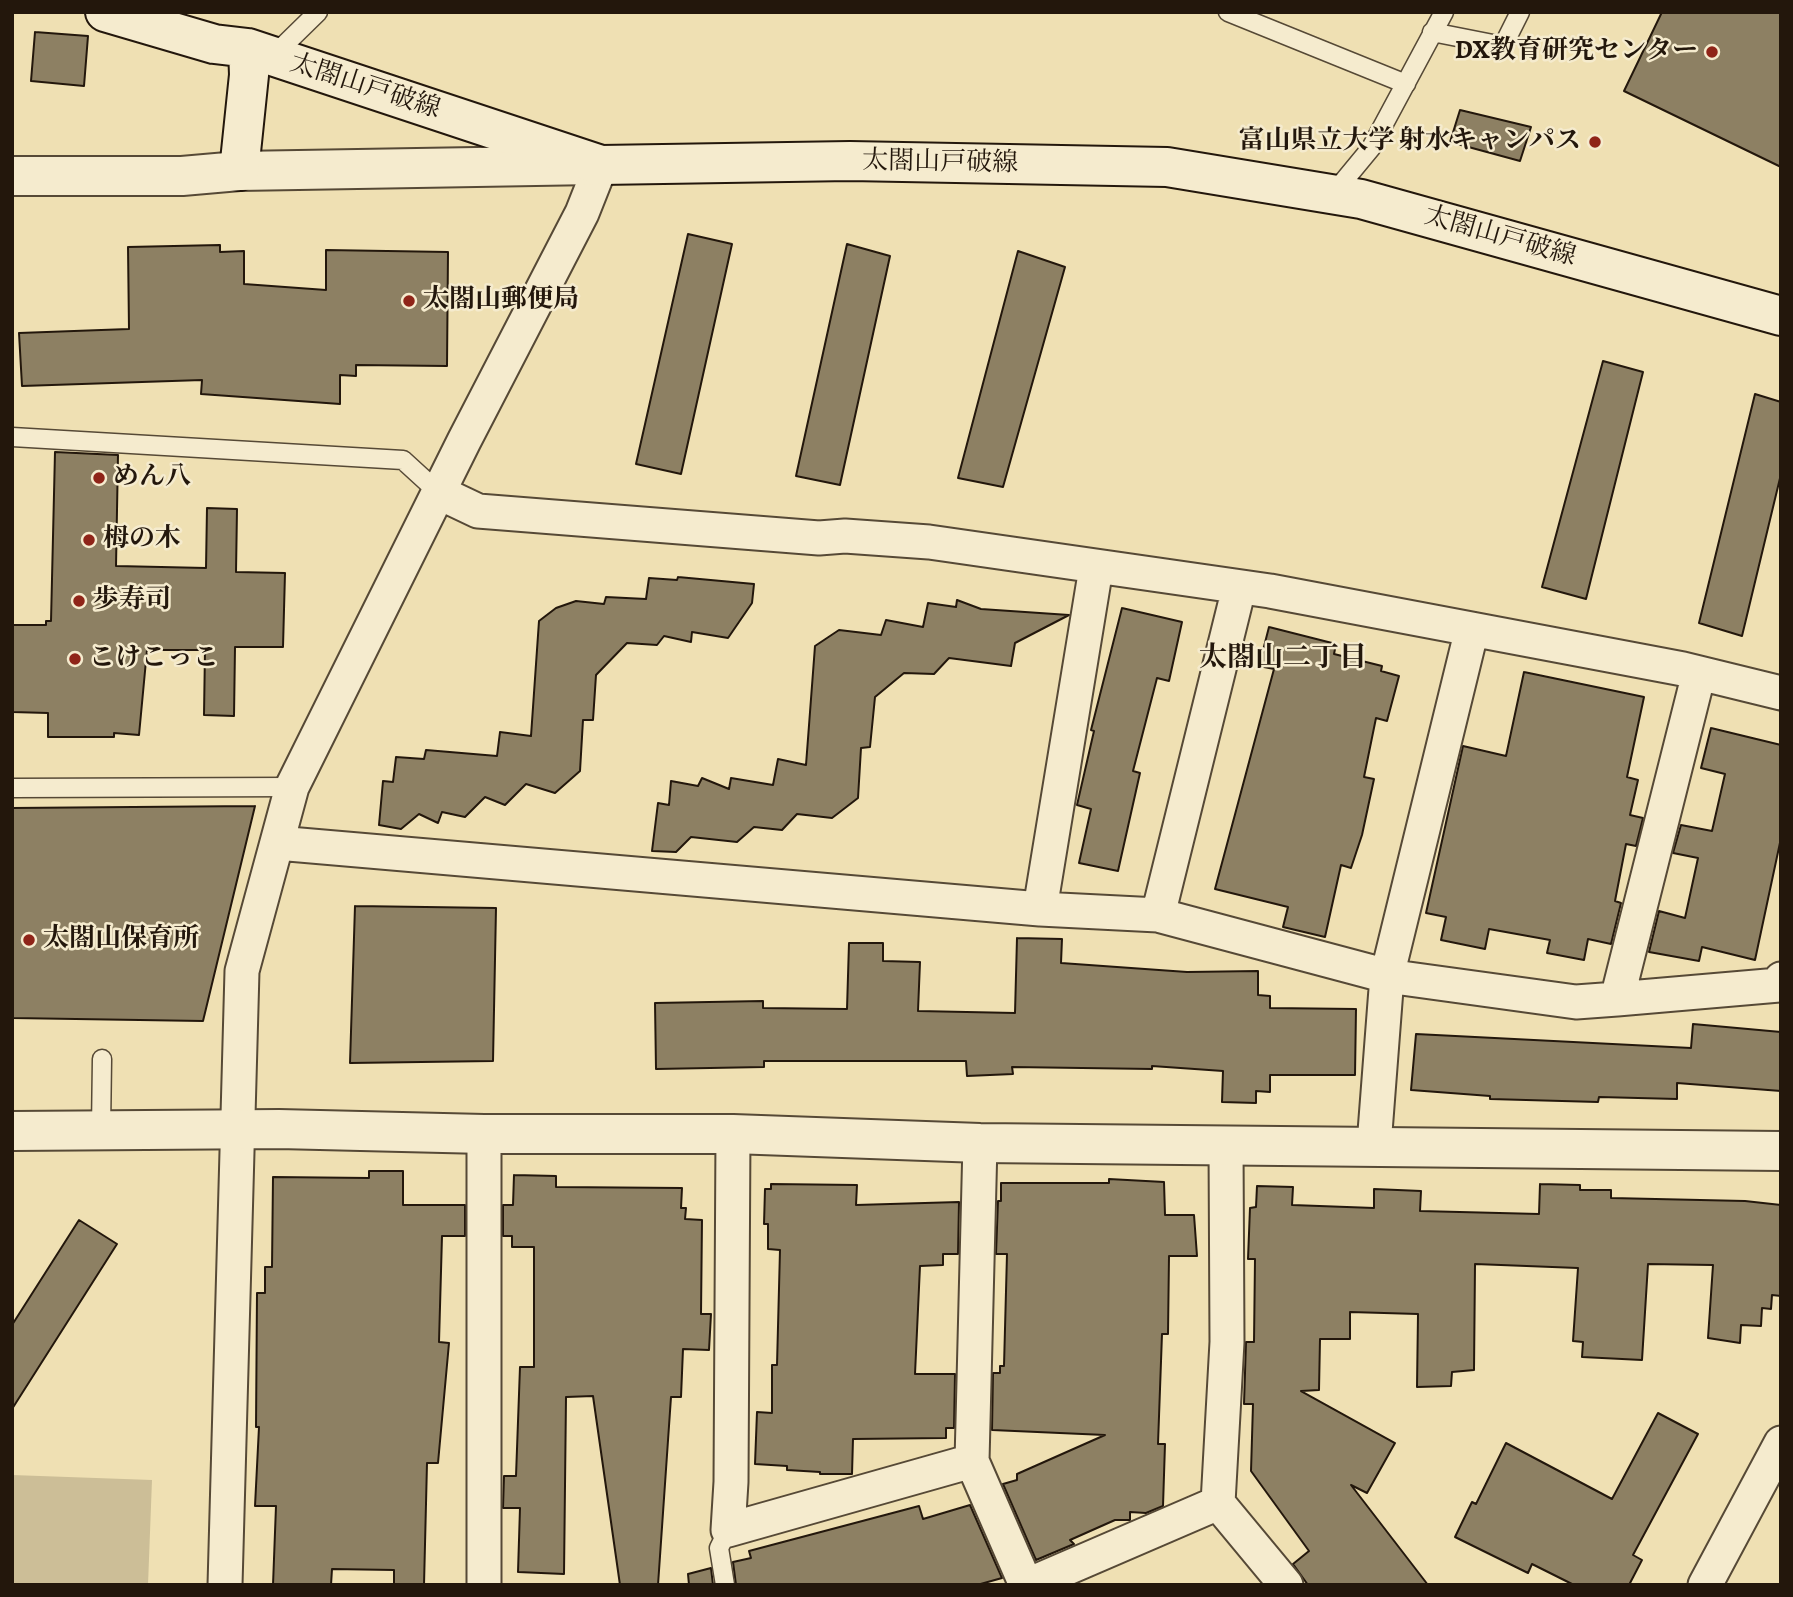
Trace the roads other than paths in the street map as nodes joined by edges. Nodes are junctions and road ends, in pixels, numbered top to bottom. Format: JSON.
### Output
{"nodes":[{"id":1,"x":105,"y":12,"type":"edge"},
{"id":2,"x":318,"y":12,"type":"edge"},
{"id":3,"x":1228,"y":12,"type":"edge"},
{"id":4,"x":1444,"y":12,"type":"edge"},
{"id":5,"x":1520,"y":12,"type":"edge"},
{"id":6,"x":183,"y":23,"type":"edge"},
{"id":7,"x":1432,"y":32,"type":"junction"},
{"id":8,"x":260,"y":53,"type":"junction"},
{"id":9,"x":1406,"y":84,"type":"junction"},
{"id":10,"x":601,"y":165,"type":"junction"},
{"id":11,"x":239,"y":172,"type":"junction"},
{"id":12,"x":12,"y":176,"type":"edge"},
{"id":13,"x":1333,"y":194,"type":"junction"},
{"id":14,"x":1781,"y":316,"type":"edge"},
{"id":15,"x":12,"y":437,"type":"edge"},
{"id":16,"x":438,"y":492,"type":"junction"},
{"id":17,"x":1096,"y":568,"type":"junction"},
{"id":18,"x":1239,"y":588,"type":"junction"},
{"id":19,"x":1472,"y":629,"type":"junction"},
{"id":20,"x":1699,"y":673,"type":"junction"},
{"id":21,"x":1781,"y":692,"type":"edge"},
{"id":22,"x":292,"y":787,"type":"junction"},
{"id":23,"x":12,"y":788,"type":"edge"},
{"id":24,"x":277,"y":843,"type":"junction"},
{"id":25,"x":1040,"y":909,"type":"junction"},
{"id":26,"x":1158,"y":915,"type":"junction"},
{"id":27,"x":1387,"y":976,"type":"junction"},
{"id":28,"x":1781,"y":979,"type":"edge"},
{"id":29,"x":1618,"y":999,"type":"junction"},
{"id":30,"x":102,"y":1059,"type":"dead end"},
{"id":31,"x":101,"y":1129,"type":"junction"},
{"id":32,"x":236,"y":1129,"type":"junction"},
{"id":33,"x":12,"y":1131,"type":"edge"},
{"id":34,"x":733,"y":1134,"type":"junction"},
{"id":35,"x":484,"y":1135,"type":"junction"},
{"id":36,"x":980,"y":1143,"type":"junction"},
{"id":37,"x":1226,"y":1144,"type":"junction"},
{"id":38,"x":1374,"y":1145,"type":"junction"},
{"id":39,"x":1781,"y":1151,"type":"edge"},
{"id":40,"x":1781,"y":1443,"type":"edge"},
{"id":41,"x":972,"y":1461,"type":"junction"},
{"id":42,"x":1218,"y":1503,"type":"junction"},
{"id":43,"x":728,"y":1530,"type":"junction"},
{"id":44,"x":225,"y":1585,"type":"edge"},
{"id":45,"x":484,"y":1585,"type":"edge"},
{"id":46,"x":724,"y":1585,"type":"edge"},
{"id":47,"x":1027,"y":1585,"type":"edge"},
{"id":48,"x":1286,"y":1585,"type":"edge"},
{"id":49,"x":1705,"y":1585,"type":"edge"}],
"edges":[{"from":1,"to":6,"type":"street","name":"太閤山戸破線"},
{"from":2,"to":8,"type":"lane"},
{"from":3,"to":9,"type":"lane"},
{"from":4,"to":7,"type":"lane"},
{"from":5,"to":7,"type":"lane"},
{"from":6,"to":8,"type":"street","name":"太閤山戸破線"},
{"from":7,"to":9,"type":"lane"},
{"from":8,"to":10,"type":"street","name":"太閤山戸破線"},
{"from":8,"to":11,"type":"street"},
{"from":9,"to":13,"type":"lane"},
{"from":10,"to":11,"type":"street"},
{"from":10,"to":13,"type":"street","name":"太閤山戸破線"},
{"from":10,"to":16,"type":"street"},
{"from":11,"to":12,"type":"street"},
{"from":13,"to":14,"type":"street","name":"太閤山戸破線"},
{"from":15,"to":16,"type":"lane"},
{"from":16,"to":17,"type":"street"},
{"from":16,"to":22,"type":"street"},
{"from":17,"to":18,"type":"street"},
{"from":17,"to":25,"type":"street"},
{"from":18,"to":19,"type":"street"},
{"from":18,"to":26,"type":"street"},
{"from":19,"to":20,"type":"street"},
{"from":19,"to":27,"type":"street"},
{"from":20,"to":21,"type":"street"},
{"from":20,"to":29,"type":"street"},
{"from":22,"to":23,"type":"lane"},
{"from":22,"to":24,"type":"street"},
{"from":24,"to":25,"type":"street"},
{"from":24,"to":32,"type":"street"},
{"from":25,"to":26,"type":"street"},
{"from":26,"to":27,"type":"street"},
{"from":27,"to":29,"type":"street"},
{"from":27,"to":38,"type":"street"},
{"from":28,"to":29,"type":"street"},
{"from":30,"to":31,"type":"lane"},
{"from":31,"to":32,"type":"street"},
{"from":31,"to":33,"type":"street"},
{"from":32,"to":35,"type":"street"},
{"from":32,"to":44,"type":"street"},
{"from":34,"to":35,"type":"street"},
{"from":34,"to":36,"type":"street"},
{"from":34,"to":43,"type":"street"},
{"from":35,"to":45,"type":"street"},
{"from":36,"to":37,"type":"street"},
{"from":36,"to":41,"type":"street"},
{"from":37,"to":38,"type":"street"},
{"from":37,"to":42,"type":"street"},
{"from":38,"to":39,"type":"street"},
{"from":40,"to":49,"type":"street"},
{"from":41,"to":43,"type":"street"},
{"from":41,"to":47,"type":"street"},
{"from":42,"to":47,"type":"street"},
{"from":42,"to":48,"type":"street"},
{"from":43,"to":46,"type":"lane"}]}
